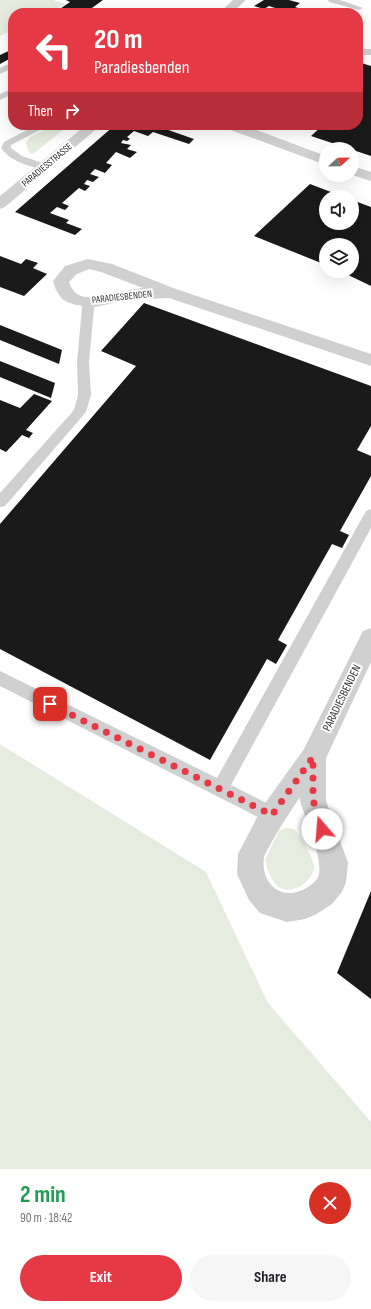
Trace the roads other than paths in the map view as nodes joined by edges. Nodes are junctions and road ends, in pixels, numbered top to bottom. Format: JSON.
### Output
{"nodes":[{"id":1,"x":240,"y":0,"type":"edge"},
{"id":2,"x":332,"y":0,"type":"edge"},
{"id":3,"x":231,"y":8,"type":"edge"},
{"id":4,"x":359,"y":8,"type":"dead end"},
{"id":5,"x":33,"y":130,"type":"edge"},
{"id":6,"x":88,"y":130,"type":"edge"},
{"id":7,"x":250,"y":130,"type":"edge"},
{"id":8,"x":319,"y":158,"type":"edge"},
{"id":9,"x":45,"y":166,"type":"junction"},
{"id":10,"x":359,"y":173,"type":"edge"},
{"id":11,"x":371,"y":177,"type":"edge"},
{"id":12,"x":0,"y":204,"type":"edge"},
{"id":13,"x":170,"y":293,"type":"junction"},
{"id":14,"x":86,"y":301,"type":"junction"},
{"id":15,"x":371,"y":360,"type":"edge"},
{"id":16,"x":0,"y":502,"type":"edge"},
{"id":17,"x":371,"y":516,"type":"edge"},
{"id":18,"x":371,"y":638,"type":"edge"},
{"id":19,"x":0,"y":678,"type":"edge"},
{"id":20,"x":313,"y":757,"type":"junction"},
{"id":21,"x":220,"y":789,"type":"junction"},
{"id":22,"x":272,"y":815,"type":"junction"}],
"edges":[{"from":1,"to":3,"type":"street"},
{"from":2,"to":4,"type":"lane"},
{"from":5,"to":9,"type":"lane"},
{"from":6,"to":9,"type":"street","name":"PARADIESSTRASSE"},
{"from":7,"to":8,"type":"street"},
{"from":9,"to":12,"type":"street","name":"PARADIESSTRASSE"},
{"from":10,"to":11,"type":"street"},
{"from":13,"to":14,"type":"street","name":"PARADIESBENDEN"},
{"from":13,"to":14,"type":"street","name":"PARADIESBENDEN"},
{"from":13,"to":15,"type":"street","name":"PARADIESBENDEN"},
{"from":14,"to":16,"type":"lane"},
{"from":17,"to":21,"type":"lane"},
{"from":18,"to":20,"type":"street","name":"PARADIESBENDEN"},
{"from":19,"to":21,"type":"lane"},
{"from":20,"to":22,"type":"street","name":"PARADIESBENDEN"},
{"from":20,"to":22,"type":"street","name":"PARADIESBENDEN"},
{"from":21,"to":22,"type":"lane"}]}
